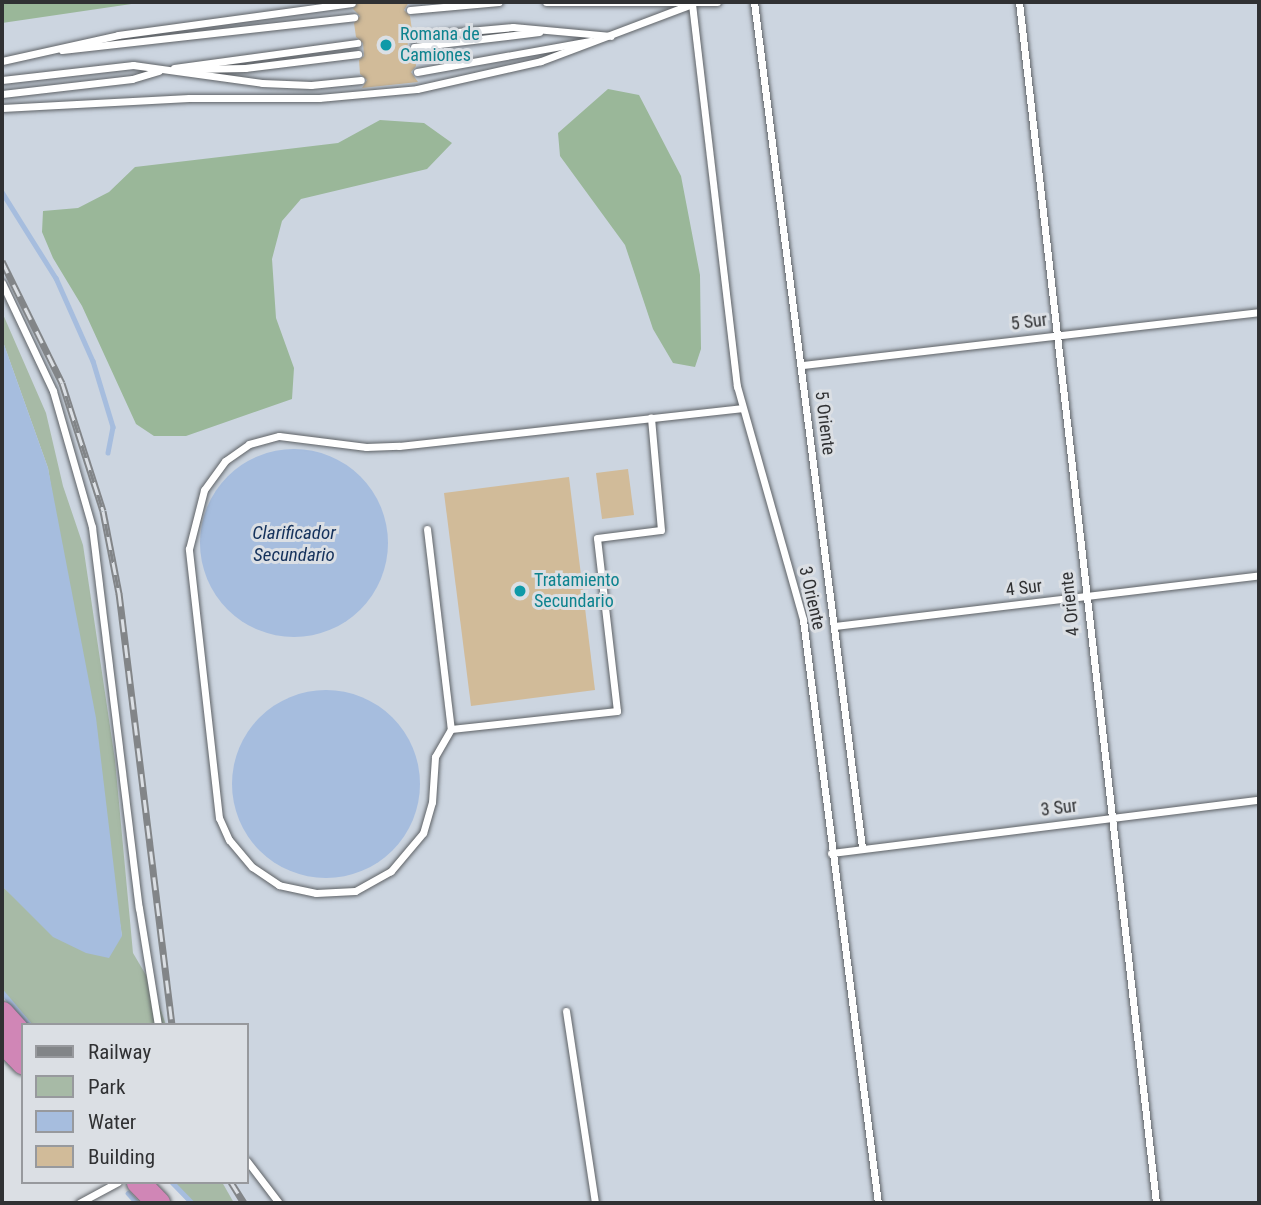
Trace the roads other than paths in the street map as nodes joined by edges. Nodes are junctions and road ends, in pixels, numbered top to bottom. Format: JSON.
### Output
{"nodes":[{"id":1,"x":352,"y":2,"type":"edge"},
{"id":2,"x":499,"y":2,"type":"edge"},
{"id":3,"x":546,"y":2,"type":"edge"},
{"id":4,"x":638,"y":2,"type":"edge"},
{"id":5,"x":717,"y":2,"type":"edge"},
{"id":6,"x":754,"y":2,"type":"edge"},
{"id":7,"x":1019,"y":2,"type":"edge"},
{"id":8,"x":692,"y":4,"type":"junction"},
{"id":9,"x":410,"y":10,"type":"dead end"},
{"id":10,"x":354,"y":17,"type":"dead end"},
{"id":11,"x":550,"y":31,"type":"junction"},
{"id":12,"x":413,"y":36,"type":"dead end"},
{"id":13,"x":615,"y":36,"type":"junction"},
{"id":14,"x":357,"y":43,"type":"dead end"},
{"id":15,"x":414,"y":47,"type":"dead end"},
{"id":16,"x":50,"y":52,"type":"junction"},
{"id":17,"x":358,"y":54,"type":"dead end"},
{"id":18,"x":2,"y":61,"type":"edge"},
{"id":19,"x":163,"y":70,"type":"junction"},
{"id":20,"x":417,"y":72,"type":"dead end"},
{"id":21,"x":361,"y":79,"type":"dead end"},
{"id":22,"x":2,"y":80,"type":"edge"},
{"id":23,"x":2,"y":94,"type":"edge"},
{"id":24,"x":2,"y":108,"type":"edge"},
{"id":25,"x":2,"y":283,"type":"edge"},
{"id":26,"x":1259,"y":313,"type":"edge"},
{"id":27,"x":1056,"y":335,"type":"junction"},
{"id":28,"x":802,"y":365,"type":"junction"},
{"id":29,"x":741,"y":408,"type":"junction"},
{"id":30,"x":651,"y":417,"type":"junction"},
{"id":31,"x":427,"y":529,"type":"dead end"},
{"id":32,"x":1259,"y":575,"type":"edge"},
{"id":33,"x":1085,"y":596,"type":"junction"},
{"id":34,"x":834,"y":626,"type":"junction"},
{"id":35,"x":452,"y":729,"type":"junction"},
{"id":36,"x":1259,"y":800,"type":"edge"},
{"id":37,"x":1110,"y":818,"type":"junction"},
{"id":38,"x":862,"y":848,"type":"junction"},
{"id":39,"x":831,"y":853,"type":"junction"},
{"id":40,"x":566,"y":1011,"type":"dead end"},
{"id":41,"x":2,"y":1013,"type":"edge"},
{"id":42,"x":158,"y":1023,"type":"edge"},
{"id":43,"x":21,"y":1034,"type":"edge"},
{"id":44,"x":2,"y":1041,"type":"edge"},
{"id":45,"x":21,"y":1061,"type":"edge"},
{"id":46,"x":248,"y":1162,"type":"edge"},
{"id":47,"x":114,"y":1184,"type":"edge"},
{"id":48,"x":140,"y":1184,"type":"edge"},
{"id":49,"x":156,"y":1184,"type":"edge"},
{"id":50,"x":79,"y":1203,"type":"edge"},
{"id":51,"x":158,"y":1203,"type":"edge"},
{"id":52,"x":172,"y":1203,"type":"edge"},
{"id":53,"x":279,"y":1203,"type":"edge"},
{"id":54,"x":595,"y":1203,"type":"edge"},
{"id":55,"x":878,"y":1203,"type":"edge"},
{"id":56,"x":1156,"y":1203,"type":"edge"}],
"edges":[{"from":1,"to":16,"type":"lane"},
{"from":2,"to":9,"type":"lane"},
{"from":3,"to":4,"type":"lane"},
{"from":4,"to":8,"type":"lane"},
{"from":5,"to":8,"type":"lane"},
{"from":6,"to":28,"type":"lane","name":"5 Oriente"},
{"from":7,"to":27,"type":"lane","name":"4 Oriente"},
{"from":8,"to":13,"type":"lane"},
{"from":8,"to":29,"type":"lane","name":"3 Oriente"},
{"from":10,"to":16,"type":"lane"},
{"from":11,"to":12,"type":"lane"},
{"from":11,"to":13,"type":"lane"},
{"from":11,"to":15,"type":"lane"},
{"from":13,"to":20,"type":"lane"},
{"from":13,"to":24,"type":"lane"},
{"from":14,"to":19,"type":"lane"},
{"from":16,"to":18,"type":"lane"},
{"from":17,"to":19,"type":"lane"},
{"from":19,"to":21,"type":"lane"},
{"from":19,"to":22,"type":"lane"},
{"from":19,"to":23,"type":"lane"},
{"from":25,"to":42,"type":"lane"},
{"from":26,"to":27,"type":"lane","name":"5 Sur"},
{"from":27,"to":28,"type":"lane","name":"5 Sur"},
{"from":27,"to":33,"type":"lane","name":"4 Oriente"},
{"from":28,"to":34,"type":"lane","name":"5 Oriente"},
{"from":29,"to":30,"type":"lane"},
{"from":29,"to":39,"type":"lane","name":"3 Oriente"},
{"from":30,"to":35,"type":"lane"},
{"from":30,"to":35,"type":"lane"},
{"from":31,"to":35,"type":"lane"},
{"from":32,"to":33,"type":"lane","name":"4 Sur"},
{"from":33,"to":34,"type":"lane","name":"4 Sur"},
{"from":33,"to":37,"type":"lane","name":"4 Oriente"},
{"from":34,"to":38,"type":"lane","name":"5 Oriente"},
{"from":36,"to":37,"type":"lane","name":"3 Sur"},
{"from":37,"to":38,"type":"lane","name":"3 Sur"},
{"from":37,"to":56,"type":"lane","name":"4 Oriente"},
{"from":38,"to":39,"type":"lane","name":"3 Sur"},
{"from":39,"to":55,"type":"lane","name":"3 Oriente"},
{"from":40,"to":54,"type":"lane"},
{"from":41,"to":43,"type":"highway"},
{"from":44,"to":45,"type":"highway"},
{"from":46,"to":53,"type":"lane"},
{"from":47,"to":50,"type":"lane"},
{"from":48,"to":51,"type":"highway"},
{"from":49,"to":52,"type":"highway"}]}
